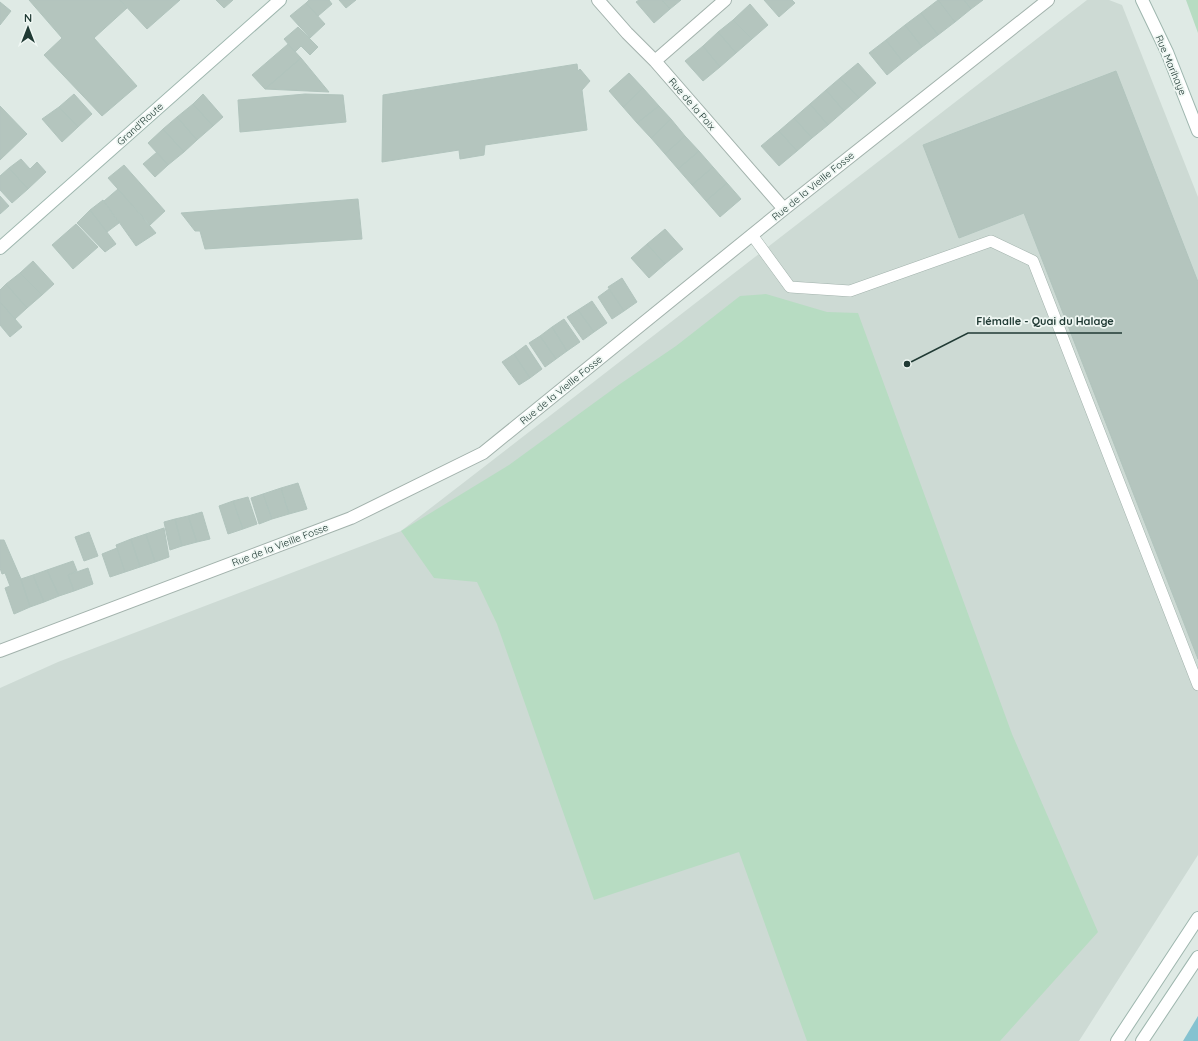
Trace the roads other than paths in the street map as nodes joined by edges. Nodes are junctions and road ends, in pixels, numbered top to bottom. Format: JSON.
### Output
{"nodes":[{"id":1,"x":280,"y":0,"type":"edge"},
{"id":2,"x":598,"y":0,"type":"edge"},
{"id":3,"x":725,"y":0,"type":"edge"},
{"id":4,"x":1048,"y":0,"type":"edge"},
{"id":5,"x":1142,"y":0,"type":"edge"},
{"id":6,"x":655,"y":61,"type":"junction"},
{"id":7,"x":1198,"y":131,"type":"edge"},
{"id":8,"x":784,"y":209,"type":"junction"},
{"id":9,"x":752,"y":235,"type":"junction"},
{"id":10,"x":0,"y":248,"type":"edge"},
{"id":11,"x":0,"y":651,"type":"edge"},
{"id":12,"x":1198,"y":685,"type":"edge"},
{"id":13,"x":1198,"y":918,"type":"edge"},
{"id":14,"x":1198,"y":957,"type":"edge"},
{"id":15,"x":1117,"y":1041,"type":"edge"},
{"id":16,"x":1142,"y":1041,"type":"edge"}],
"edges":[{"from":1,"to":10,"type":"street","name":"Grand'Route"},
{"from":2,"to":6,"type":"street","name":"Rue de la Paix"},
{"from":3,"to":6,"type":"street"},
{"from":4,"to":8,"type":"street","name":"Rue de la Vieille Fosse"},
{"from":5,"to":7,"type":"street","name":"Rue Marihaye"},
{"from":6,"to":8,"type":"street","name":"Rue de la Paix"},
{"from":8,"to":9,"type":"street","name":"Rue de la Vieille Fosse"},
{"from":9,"to":11,"type":"street","name":"Rue de la Vieille Fosse"},
{"from":9,"to":12,"type":"lane"},
{"from":13,"to":15,"type":"street"},
{"from":14,"to":16,"type":"street"}]}
